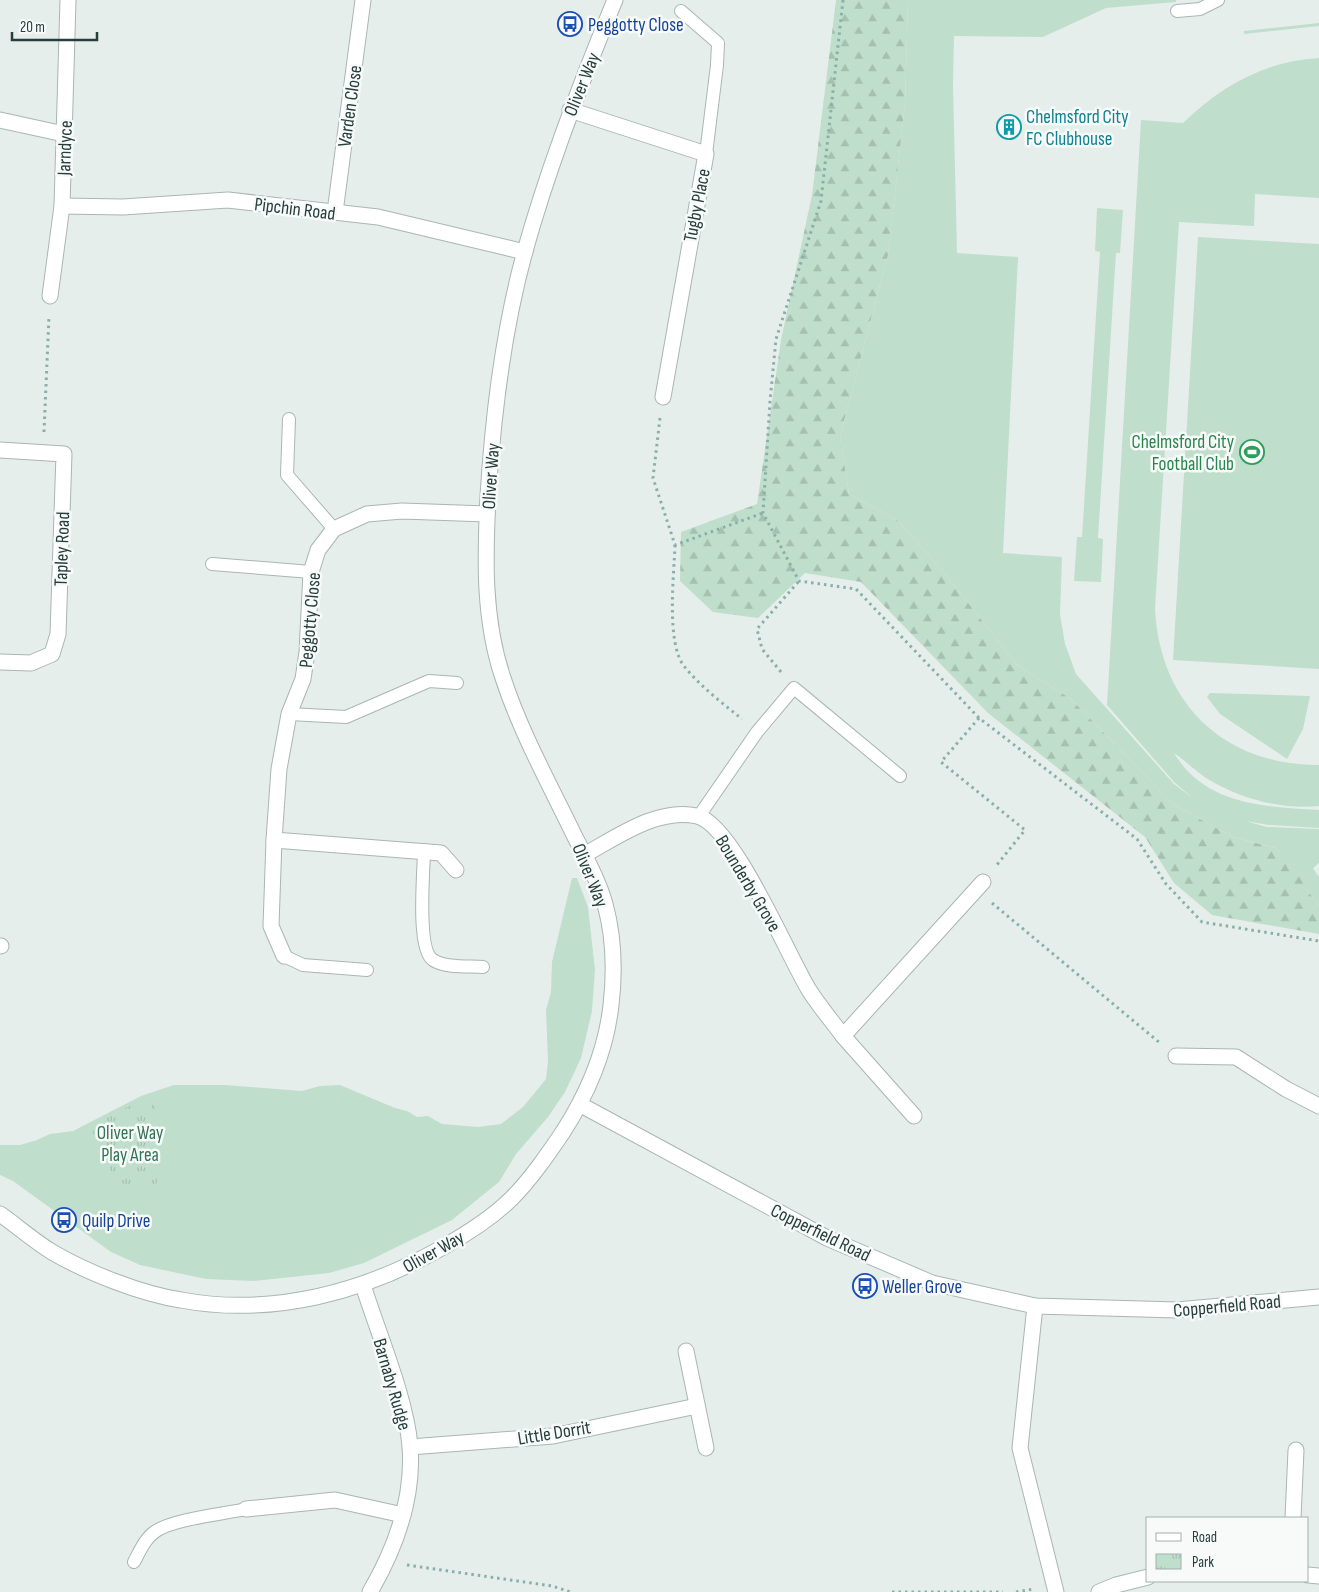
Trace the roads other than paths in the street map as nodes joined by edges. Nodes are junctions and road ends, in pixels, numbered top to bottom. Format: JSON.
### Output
{"nodes":[{"id":1,"x":68,"y":0,"type":"edge"},
{"id":2,"x":363,"y":0,"type":"edge"},
{"id":3,"x":615,"y":0,"type":"edge"},
{"id":4,"x":1218,"y":0,"type":"edge"},
{"id":5,"x":681,"y":11,"type":"dead end"},
{"id":6,"x":1177,"y":11,"type":"dead end"},
{"id":7,"x":570,"y":110,"type":"junction"},
{"id":8,"x":0,"y":120,"type":"edge"},
{"id":9,"x":64,"y":134,"type":"junction"},
{"id":10,"x":706,"y":154,"type":"junction"},
{"id":11,"x":62,"y":206,"type":"junction"},
{"id":12,"x":335,"y":212,"type":"junction"},
{"id":13,"x":525,"y":252,"type":"junction"},
{"id":14,"x":50,"y":296,"type":"road end"},
{"id":15,"x":663,"y":397,"type":"road end"},
{"id":16,"x":290,"y":419,"type":"dead end"},
{"id":17,"x":0,"y":450,"type":"edge"},
{"id":18,"x":487,"y":514,"type":"junction"},
{"id":19,"x":334,"y":529,"type":"junction"},
{"id":20,"x":212,"y":564,"type":"dead end"},
{"id":21,"x":311,"y":572,"type":"junction"},
{"id":22,"x":0,"y":662,"type":"edge"},
{"id":23,"x":457,"y":683,"type":"dead end"},
{"id":24,"x":289,"y":714,"type":"junction"},
{"id":25,"x":900,"y":776,"type":"dead end"},
{"id":26,"x":699,"y":816,"type":"junction"},
{"id":27,"x":274,"y":840,"type":"junction"},
{"id":28,"x":424,"y":850,"type":"junction"},
{"id":29,"x":584,"y":854,"type":"junction"},
{"id":30,"x":456,"y":870,"type":"dead end"},
{"id":31,"x":980,"y":886,"type":"road end"},
{"id":32,"x":284,"y":956,"type":"joint"},
{"id":33,"x":483,"y":967,"type":"dead end"},
{"id":34,"x":367,"y":970,"type":"dead end"},
{"id":35,"x":843,"y":1036,"type":"junction"},
{"id":36,"x":1176,"y":1056,"type":"road end"},
{"id":37,"x":581,"y":1105,"type":"junction"},
{"id":38,"x":1319,"y":1106,"type":"edge"},
{"id":39,"x":914,"y":1116,"type":"dead end"},
{"id":40,"x":0,"y":1214,"type":"edge"},
{"id":41,"x":363,"y":1285,"type":"junction"},
{"id":42,"x":1319,"y":1297,"type":"edge"},
{"id":43,"x":1035,"y":1306,"type":"junction"},
{"id":44,"x":686,"y":1351,"type":"dead end"},
{"id":45,"x":697,"y":1406,"type":"junction"},
{"id":46,"x":410,"y":1447,"type":"junction"},
{"id":47,"x":706,"y":1448,"type":"dead end"},
{"id":48,"x":1296,"y":1450,"type":"dead end"},
{"id":49,"x":246,"y":1509,"type":"joint"},
{"id":50,"x":403,"y":1515,"type":"junction"},
{"id":51,"x":1293,"y":1517,"type":"edge"},
{"id":52,"x":134,"y":1562,"type":"dead end"},
{"id":53,"x":1146,"y":1577,"type":"edge"},
{"id":54,"x":370,"y":1592,"type":"edge"},
{"id":55,"x":1056,"y":1592,"type":"edge"},
{"id":56,"x":1099,"y":1592,"type":"edge"}],
"edges":[{"from":1,"to":9,"type":"street","name":"Jarndyce"},
{"from":2,"to":12,"type":"street","name":"Varden Close"},
{"from":3,"to":7,"type":"street","name":"Oliver Way"},
{"from":4,"to":6,"type":"lane"},
{"from":5,"to":10,"type":"lane"},
{"from":7,"to":10,"type":"street","name":"Tugby Place"},
{"from":7,"to":13,"type":"street","name":"Oliver Way"},
{"from":8,"to":9,"type":"street"},
{"from":9,"to":11,"type":"street","name":"Jarndyce"},
{"from":10,"to":15,"type":"street","name":"Tugby Place"},
{"from":11,"to":12,"type":"street","name":"Pipchin Road"},
{"from":11,"to":14,"type":"street","name":"Jarndyce"},
{"from":12,"to":13,"type":"street","name":"Pipchin Road"},
{"from":13,"to":18,"type":"street","name":"Oliver Way"},
{"from":16,"to":19,"type":"lane"},
{"from":17,"to":22,"type":"street","name":"Tapley Road"},
{"from":18,"to":19,"type":"street","name":"Peggotty Close"},
{"from":18,"to":29,"type":"street","name":"Oliver Way"},
{"from":19,"to":21,"type":"street","name":"Peggotty Close"},
{"from":20,"to":21,"type":"lane"},
{"from":21,"to":24,"type":"street","name":"Peggotty Close"},
{"from":23,"to":24,"type":"lane"},
{"from":24,"to":27,"type":"street","name":"Peggotty Close"},
{"from":25,"to":26,"type":"lane"},
{"from":26,"to":29,"type":"street"},
{"from":26,"to":35,"type":"street","name":"Bounderby Grove"},
{"from":27,"to":28,"type":"street"},
{"from":27,"to":32,"type":"street","name":"Peggotty Close"},
{"from":28,"to":30,"type":"street"},
{"from":28,"to":33,"type":"lane"},
{"from":29,"to":37,"type":"street","name":"Oliver Way"},
{"from":31,"to":35,"type":"street"},
{"from":32,"to":34,"type":"lane"},
{"from":35,"to":39,"type":"street","name":"Bounderby Grove"},
{"from":36,"to":38,"type":"street"},
{"from":37,"to":41,"type":"street","name":"Oliver Way"},
{"from":37,"to":43,"type":"street","name":"Copperfield Road"},
{"from":40,"to":41,"type":"street","name":"Oliver Way"},
{"from":41,"to":46,"type":"street","name":"Barnaby Rudge"},
{"from":42,"to":43,"type":"street","name":"Copperfield Road"},
{"from":43,"to":55,"type":"street"},
{"from":44,"to":45,"type":"street"},
{"from":45,"to":46,"type":"street","name":"Little Dorrit"},
{"from":45,"to":47,"type":"street"},
{"from":46,"to":50,"type":"street","name":"Barnaby Rudge"},
{"from":48,"to":51,"type":"street"},
{"from":49,"to":50,"type":"street"},
{"from":49,"to":52,"type":"lane"},
{"from":50,"to":54,"type":"street","name":"Barnaby Rudge"},
{"from":53,"to":56,"type":"street"}]}
